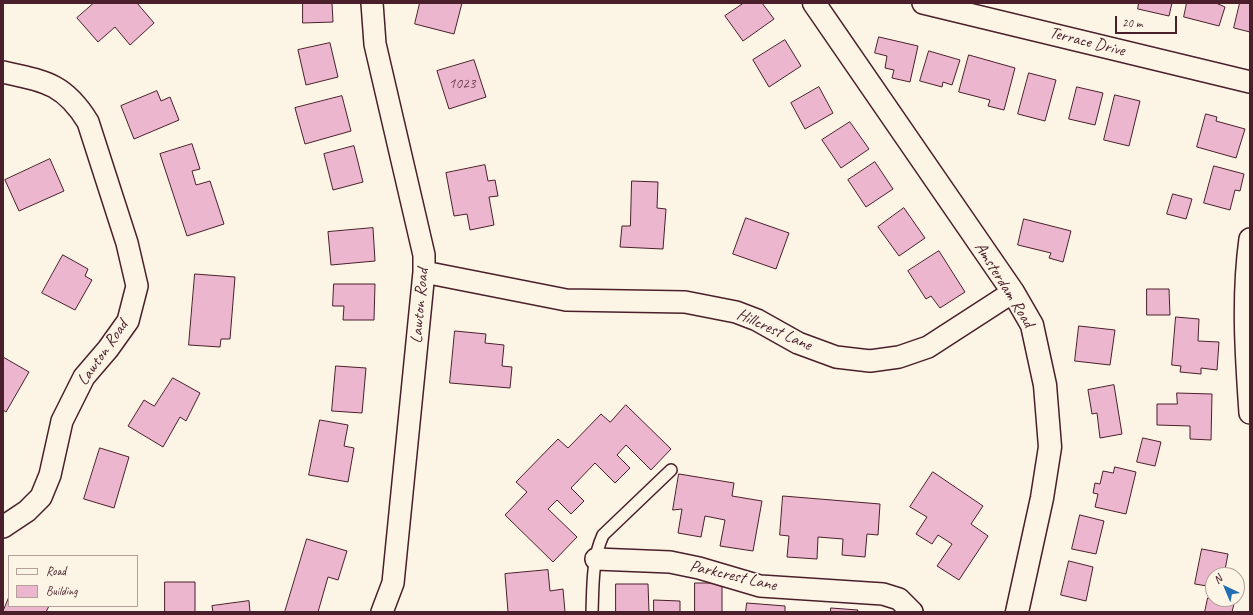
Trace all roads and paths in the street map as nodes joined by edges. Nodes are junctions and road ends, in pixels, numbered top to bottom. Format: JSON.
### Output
{"nodes":[{"id":1,"x":372,"y":3,"type":"edge"},
{"id":2,"x":814,"y":3,"type":"edge"},
{"id":3,"x":923,"y":3,"type":"edge"},
{"id":4,"x":3,"y":72,"type":"edge"},
{"id":5,"x":1250,"y":82,"type":"edge"},
{"id":6,"x":1250,"y":240,"type":"edge"},
{"id":7,"x":424,"y":272,"type":"junction"},
{"id":8,"x":1013,"y":292,"type":"junction"},
{"id":9,"x":1250,"y":413,"type":"edge"},
{"id":10,"x":671,"y":470,"type":"dead end"},
{"id":11,"x":3,"y":527,"type":"edge"},
{"id":12,"x":596,"y":559,"type":"junction"},
{"id":13,"x":382,"y":612,"type":"edge"},
{"id":14,"x":592,"y":612,"type":"edge"},
{"id":15,"x":912,"y":612,"type":"edge"},
{"id":16,"x":1017,"y":612,"type":"edge"}],
"edges":[{"from":1,"to":7,"type":"street","name":"Lawton Road"},
{"from":2,"to":8,"type":"street","name":"Amsterdam Road"},
{"from":3,"to":5,"type":"street","name":"Terrace Drive"},
{"from":4,"to":11,"type":"street","name":"Lawton Road"},
{"from":6,"to":9,"type":"street"},
{"from":7,"to":8,"type":"street","name":"Hillcrest Lane"},
{"from":7,"to":13,"type":"street","name":"Lawton Road"},
{"from":8,"to":16,"type":"street","name":"Amsterdam Road"},
{"from":10,"to":12,"type":"lane"},
{"from":12,"to":14,"type":"lane"},
{"from":12,"to":15,"type":"street","name":"Parkcrest Lane"}]}
